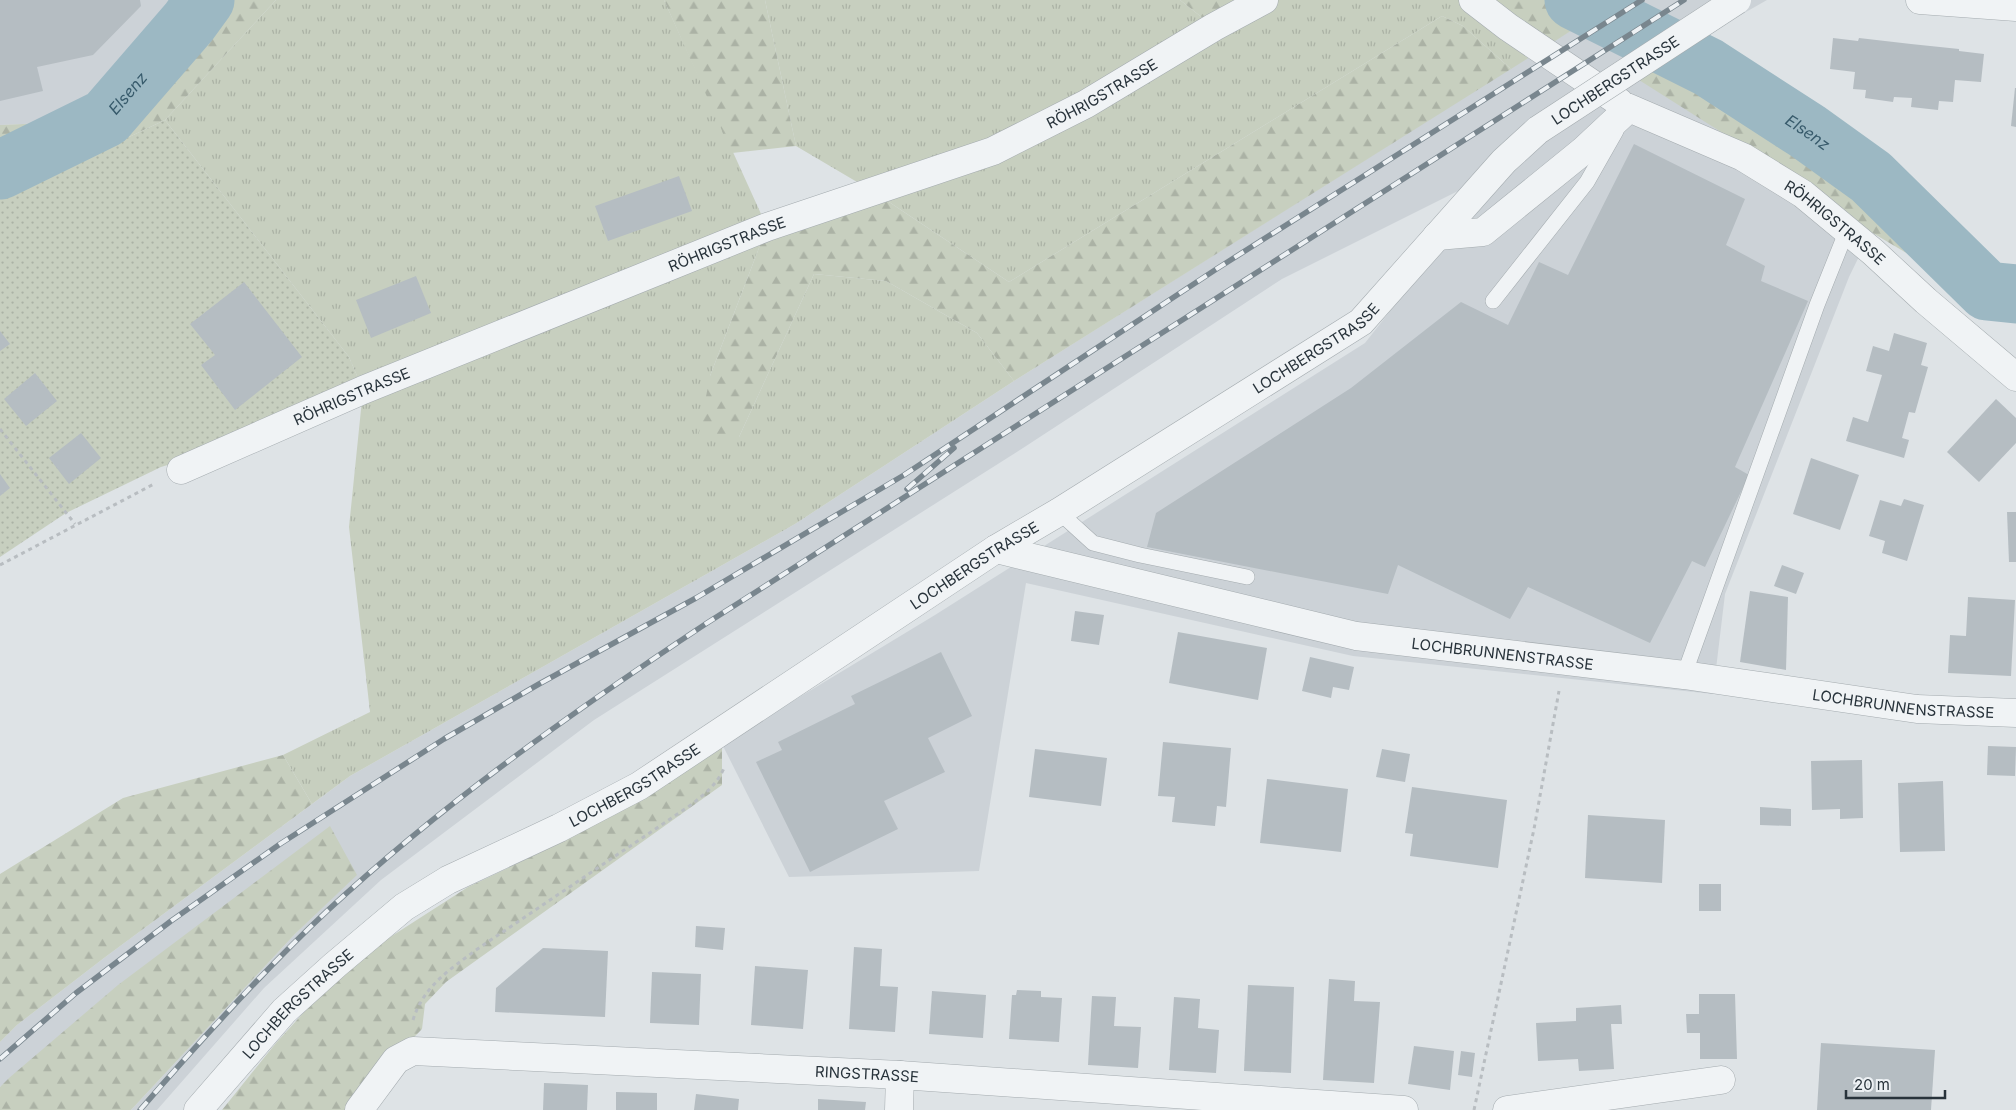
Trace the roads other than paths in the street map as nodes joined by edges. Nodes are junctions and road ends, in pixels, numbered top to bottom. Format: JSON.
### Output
{"nodes":[{"id":1,"x":1221,"y":0,"type":"edge"},
{"id":2,"x":1264,"y":0,"type":"edge"},
{"id":3,"x":1473,"y":0,"type":"edge"},
{"id":4,"x":1737,"y":0,"type":"edge"},
{"id":5,"x":1920,"y":0,"type":"edge"},
{"id":6,"x":2016,"y":7,"type":"edge"},
{"id":7,"x":1214,"y":27,"type":"junction"},
{"id":8,"x":1629,"y":108,"type":"junction"},
{"id":9,"x":1847,"y":230,"type":"junction"},
{"id":10,"x":1437,"y":236,"type":"junction"},
{"id":11,"x":1493,"y":301,"type":"dead end"},
{"id":12,"x":2016,"y":376,"type":"edge"},
{"id":13,"x":181,"y":470,"type":"road end"},
{"id":14,"x":1059,"y":512,"type":"junction"},
{"id":15,"x":996,"y":549,"type":"junction"},
{"id":16,"x":1246,"y":577,"type":"dead end"},
{"id":17,"x":1684,"y":675,"type":"junction"},
{"id":18,"x":2016,"y":713,"type":"edge"},
{"id":19,"x":900,"y":1075,"type":"junction"},
{"id":20,"x":1721,"y":1080,"type":"dead end"},
{"id":21,"x":198,"y":1110,"type":"edge"},
{"id":22,"x":359,"y":1110,"type":"edge"},
{"id":23,"x":900,"y":1110,"type":"edge"},
{"id":24,"x":1404,"y":1110,"type":"edge"},
{"id":25,"x":1507,"y":1110,"type":"edge"}],
"edges":[{"from":1,"to":7,"type":"street"},
{"from":2,"to":7,"type":"street","name":"RÖHRIGSTRASSE"},
{"from":3,"to":8,"type":"street","name":"RÖHRIGSTRASSE"},
{"from":4,"to":10,"type":"street","name":"LOCHBERGSTRASSE","bridge":true},
{"from":5,"to":6,"type":"street"},
{"from":7,"to":13,"type":"street","name":"RÖHRIGSTRASSE"},
{"from":8,"to":9,"type":"street","name":"RÖHRIGSTRASSE"},
{"from":8,"to":10,"type":"street"},
{"from":8,"to":11,"type":"lane"},
{"from":9,"to":12,"type":"street","name":"RÖHRIGSTRASSE"},
{"from":9,"to":17,"type":"lane"},
{"from":10,"to":14,"type":"street","name":"LOCHBERGSTRASSE"},
{"from":14,"to":15,"type":"street","name":"LOCHBERGSTRASSE"},
{"from":14,"to":16,"type":"lane"},
{"from":15,"to":17,"type":"street","name":"LOCHBRUNNENSTRASSE"},
{"from":15,"to":21,"type":"street","name":"LOCHBERGSTRASSE"},
{"from":17,"to":18,"type":"street","name":"LOCHBRUNNENSTRASSE"},
{"from":19,"to":22,"type":"street","name":"RINGSTRASSE"},
{"from":19,"to":23,"type":"street"},
{"from":19,"to":24,"type":"street","name":"RINGSTRASSE"},
{"from":20,"to":25,"type":"street"}]}
